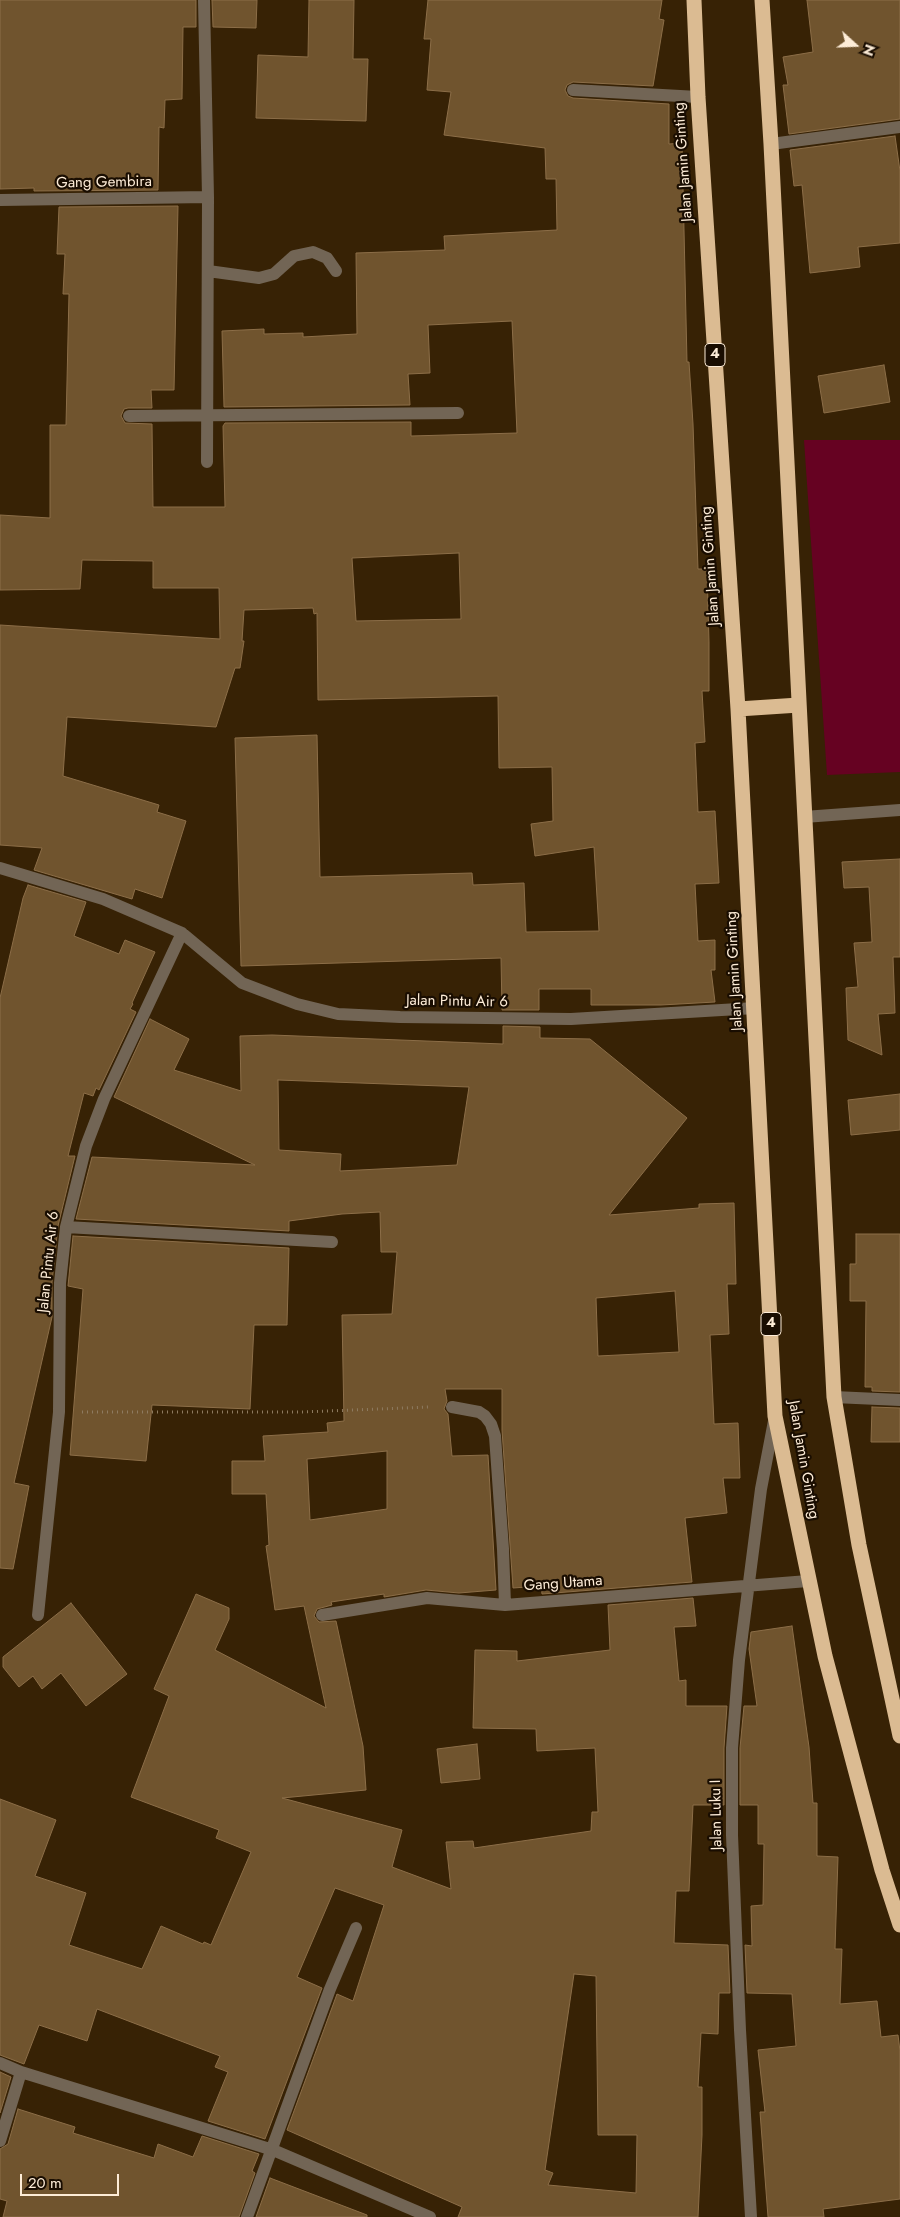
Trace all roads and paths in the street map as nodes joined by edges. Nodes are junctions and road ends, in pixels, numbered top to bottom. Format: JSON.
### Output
{"nodes":[{"id":1,"x":204,"y":0,"type":"edge"},
{"id":2,"x":694,"y":0,"type":"edge"},
{"id":3,"x":762,"y":0,"type":"edge"},
{"id":4,"x":573,"y":90,"type":"dead end"},
{"id":5,"x":698,"y":97,"type":"junction"},
{"id":6,"x":900,"y":127,"type":"edge"},
{"id":7,"x":771,"y":144,"type":"junction"},
{"id":8,"x":208,"y":197,"type":"junction"},
{"id":9,"x":0,"y":200,"type":"edge"},
{"id":10,"x":208,"y":271,"type":"junction"},
{"id":11,"x":336,"y":272,"type":"dead end"},
{"id":12,"x":458,"y":413,"type":"dead end"},
{"id":13,"x":207,"y":414,"type":"junction"},
{"id":14,"x":129,"y":416,"type":"dead end"},
{"id":15,"x":207,"y":462,"type":"dead end"},
{"id":16,"x":799,"y":705,"type":"junction"},
{"id":17,"x":738,"y":709,"type":"junction"},
{"id":18,"x":900,"y":810,"type":"edge"},
{"id":19,"x":804,"y":817,"type":"junction"},
{"id":20,"x":0,"y":868,"type":"edge"},
{"id":21,"x":182,"y":933,"type":"junction"},
{"id":22,"x":755,"y":1008,"type":"junction"},
{"id":23,"x":66,"y":1228,"type":"junction"},
{"id":24,"x":332,"y":1242,"type":"dead end"},
{"id":25,"x":834,"y":1397,"type":"junction"},
{"id":26,"x":900,"y":1400,"type":"edge"},
{"id":27,"x":452,"y":1407,"type":"joint"},
{"id":28,"x":59,"y":1412,"type":"junction"},
{"id":29,"x":775,"y":1416,"type":"junction"},
{"id":30,"x":808,"y":1581,"type":"junction"},
{"id":31,"x":750,"y":1586,"type":"junction"},
{"id":32,"x":505,"y":1605,"type":"junction"},
{"id":33,"x":38,"y":1615,"type":"dead end"},
{"id":34,"x":322,"y":1615,"type":"dead end"},
{"id":35,"x":900,"y":1736,"type":"edge"},
{"id":36,"x":900,"y":1925,"type":"edge"},
{"id":37,"x":356,"y":1928,"type":"dead end"},
{"id":38,"x":0,"y":2063,"type":"edge"},
{"id":39,"x":21,"y":2072,"type":"junction"},
{"id":40,"x":0,"y":2141,"type":"edge"},
{"id":41,"x":273,"y":2150,"type":"junction"},
{"id":42,"x":247,"y":2217,"type":"edge"},
{"id":43,"x":430,"y":2217,"type":"edge"},
{"id":44,"x":751,"y":2217,"type":"edge"}],
"edges":[{"from":1,"to":8,"type":"street"},
{"from":2,"to":5,"type":"highway","name":"Jalan Jamin Ginting","number":"4"},
{"from":3,"to":7,"type":"highway"},
{"from":4,"to":5,"type":"street"},
{"from":5,"to":17,"type":"highway","name":"Jalan Jamin Ginting","number":"4"},
{"from":6,"to":7,"type":"street"},
{"from":7,"to":16,"type":"highway"},
{"from":8,"to":9,"type":"street","name":"Gang Gembira"},
{"from":8,"to":10,"type":"street"},
{"from":10,"to":11,"type":"street"},
{"from":10,"to":13,"type":"street"},
{"from":12,"to":13,"type":"street"},
{"from":13,"to":14,"type":"street"},
{"from":13,"to":15,"type":"street"},
{"from":16,"to":17,"type":"highway"},
{"from":16,"to":19,"type":"highway"},
{"from":17,"to":22,"type":"highway","name":"Jalan Jamin Ginting","number":"4"},
{"from":18,"to":19,"type":"street"},
{"from":19,"to":25,"type":"highway"},
{"from":20,"to":21,"type":"street","name":"Jalan Pintu Air 6"},
{"from":21,"to":22,"type":"street","name":"Jalan Pintu Air 6"},
{"from":21,"to":23,"type":"street","name":"Jalan Pintu Air 6"},
{"from":22,"to":29,"type":"highway","name":"Jalan Jamin Ginting","number":"4"},
{"from":23,"to":24,"type":"street"},
{"from":23,"to":28,"type":"street","name":"Jalan Pintu Air 6"},
{"from":25,"to":26,"type":"street"},
{"from":25,"to":35,"type":"highway"},
{"from":27,"to":28,"type":"path"},
{"from":27,"to":32,"type":"street"},
{"from":28,"to":33,"type":"street","name":"Jalan Pintu Air 6"},
{"from":29,"to":30,"type":"highway","name":"Jalan Jamin Ginting","number":"4"},
{"from":29,"to":31,"type":"street","name":"Jalan Luku I"},
{"from":30,"to":31,"type":"street","name":"Gang Utama"},
{"from":30,"to":36,"type":"highway","name":"Jalan Jamin Ginting","number":"4"},
{"from":31,"to":32,"type":"street","name":"Gang Utama"},
{"from":31,"to":44,"type":"street","name":"Jalan Luku I"},
{"from":32,"to":34,"type":"street","name":"Gang Utama"},
{"from":37,"to":41,"type":"street"},
{"from":38,"to":39,"type":"street"},
{"from":39,"to":40,"type":"street"},
{"from":39,"to":41,"type":"street"},
{"from":41,"to":42,"type":"street"},
{"from":41,"to":43,"type":"street"}]}
